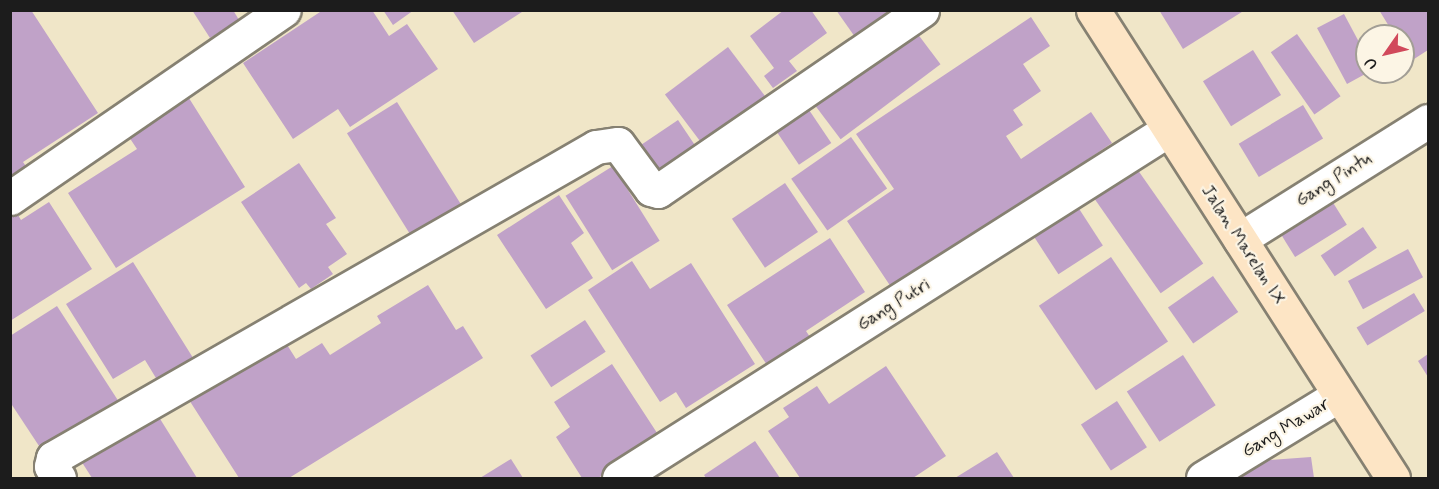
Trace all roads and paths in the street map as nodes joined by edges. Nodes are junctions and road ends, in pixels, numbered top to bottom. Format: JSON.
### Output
{"nodes":[{"id":1,"x":284,"y":10,"type":"edge"},
{"id":2,"x":922,"y":10,"type":"edge"},
{"id":3,"x":1094,"y":10,"type":"edge"},
{"id":4,"x":1428,"y":122,"type":"edge"},
{"id":5,"x":1168,"y":130,"type":"junction"},
{"id":6,"x":10,"y":198,"type":"edge"},
{"id":7,"x":1240,"y":239,"type":"junction"},
{"id":8,"x":1339,"y":395,"type":"junction"},
{"id":9,"x":56,"y":468,"type":"edge"},
{"id":10,"x":619,"y":478,"type":"edge"},
{"id":11,"x":1203,"y":478,"type":"edge"},
{"id":12,"x":1393,"y":478,"type":"edge"}],
"edges":[{"from":1,"to":6,"type":"street"},
{"from":2,"to":9,"type":"street"},
{"from":3,"to":5,"type":"main road","name":"Jalan Marelan IX"},
{"from":4,"to":7,"type":"street","name":"Gang Pintu"},
{"from":5,"to":7,"type":"main road","name":"Jalan Marelan IX"},
{"from":5,"to":10,"type":"street","name":"Gang Putri"},
{"from":7,"to":8,"type":"main road","name":"Jalan Marelan IX"},
{"from":8,"to":11,"type":"street","name":"Gang Mawar"},
{"from":8,"to":12,"type":"main road","name":"Jalan Marelan IX"}]}
